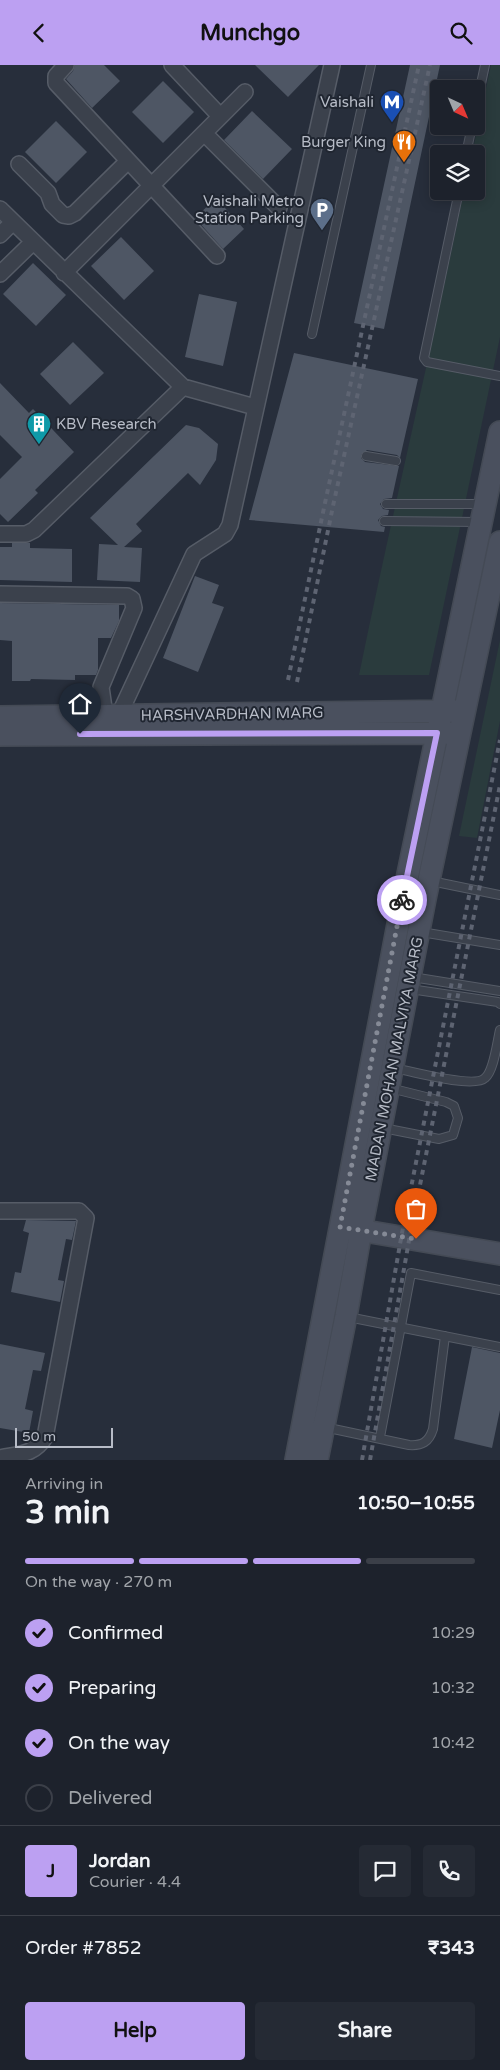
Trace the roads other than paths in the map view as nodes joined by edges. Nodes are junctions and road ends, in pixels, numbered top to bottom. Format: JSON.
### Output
{"nodes":[{"id":1,"x":66,"y":65,"type":"edge"},
{"id":2,"x":172,"y":65,"type":"edge"},
{"id":3,"x":332,"y":65,"type":"edge"},
{"id":4,"x":371,"y":65,"type":"edge"},
{"id":5,"x":485,"y":65,"type":"edge"},
{"id":6,"x":482,"y":80,"type":"edge"},
{"id":7,"x":245,"y":92,"type":"dead end"},
{"id":8,"x":220,"y":116,"type":"junction"},
{"id":9,"x":204,"y":133,"type":"junction"},
{"id":10,"x":128,"y":161,"type":"junction"},
{"id":11,"x":19,"y":164,"type":"dead end"},
{"id":12,"x":150,"y":185,"type":"junction"},
{"id":13,"x":457,"y":200,"type":"edge"},
{"id":14,"x":279,"y":208,"type":"dead end"},
{"id":15,"x":0,"y":209,"type":"edge"},
{"id":16,"x":13,"y":222,"type":"junction"},
{"id":17,"x":0,"y":235,"type":"edge"},
{"id":18,"x":32,"y":241,"type":"junction"},
{"id":19,"x":218,"y":256,"type":"dead end"},
{"id":20,"x":64,"y":273,"type":"junction"},
{"id":21,"x":0,"y":274,"type":"edge"},
{"id":22,"x":312,"y":334,"type":"dead end"},
{"id":23,"x":500,"y":376,"type":"edge"},
{"id":24,"x":183,"y":387,"type":"junction"},
{"id":25,"x":255,"y":407,"type":"junction"},
{"id":26,"x":500,"y":431,"type":"edge"},
{"id":27,"x":366,"y":456,"type":"dead end"},
{"id":28,"x":396,"y":461,"type":"dead end"},
{"id":29,"x":386,"y":504,"type":"dead end"},
{"id":30,"x":483,"y":513,"type":"junction"},
{"id":31,"x":384,"y":521,"type":"dead end"},
{"id":32,"x":0,"y":534,"type":"edge"},
{"id":33,"x":500,"y":542,"type":"edge"},
{"id":34,"x":0,"y":594,"type":"edge"},
{"id":35,"x":442,"y":711,"type":"junction"},
{"id":36,"x":464,"y":711,"type":"junction"},
{"id":37,"x":112,"y":715,"type":"junction"},
{"id":38,"x":0,"y":717,"type":"edge"},
{"id":39,"x":437,"y":733,"type":"junction"},
{"id":40,"x":460,"y":733,"type":"junction"},
{"id":41,"x":0,"y":735,"type":"edge"},
{"id":42,"x":429,"y":881,"type":"junction"},
{"id":43,"x":500,"y":895,"type":"edge"},
{"id":44,"x":418,"y":932,"type":"junction"},
{"id":45,"x":500,"y":945,"type":"edge"},
{"id":46,"x":409,"y":982,"type":"junction"},
{"id":47,"x":500,"y":991,"type":"edge"},
{"id":48,"x":500,"y":1004,"type":"edge"},
{"id":49,"x":500,"y":1030,"type":"edge"},
{"id":50,"x":390,"y":1078,"type":"junction"},
{"id":51,"x":381,"y":1127,"type":"junction"},
{"id":52,"x":0,"y":1211,"type":"edge"},
{"id":53,"x":351,"y":1229,"type":"junction"},
{"id":54,"x":500,"y":1254,"type":"edge"},
{"id":55,"x":500,"y":1290,"type":"edge"},
{"id":56,"x":346,"y":1316,"type":"junction"},
{"id":57,"x":400,"y":1328,"type":"junction"},
{"id":58,"x":445,"y":1336,"type":"junction"},
{"id":59,"x":500,"y":1347,"type":"edge"},
{"id":60,"x":323,"y":1427,"type":"junction"},
{"id":61,"x":380,"y":1437,"type":"junction"},
{"id":62,"x":0,"y":1458,"type":"edge"},
{"id":63,"x":296,"y":1460,"type":"edge"},
{"id":64,"x":317,"y":1460,"type":"edge"}],
"edges":[{"from":1,"to":10,"type":"street"},
{"from":2,"to":8,"type":"street"},
{"from":3,"to":25,"type":"street"},
{"from":4,"to":22,"type":"lane"},
{"from":5,"to":6,"type":"lane"},
{"from":7,"to":8,"type":"street"},
{"from":8,"to":9,"type":"street"},
{"from":9,"to":12,"type":"street"},
{"from":9,"to":14,"type":"street"},
{"from":10,"to":11,"type":"street"},
{"from":10,"to":12,"type":"street"},
{"from":12,"to":19,"type":"street"},
{"from":12,"to":20,"type":"street"},
{"from":13,"to":23,"type":"lane"},
{"from":15,"to":16,"type":"street"},
{"from":16,"to":17,"type":"street"},
{"from":16,"to":18,"type":"street"},
{"from":18,"to":20,"type":"street"},
{"from":18,"to":21,"type":"street"},
{"from":20,"to":24,"type":"street"},
{"from":24,"to":25,"type":"street"},
{"from":24,"to":32,"type":"street"},
{"from":25,"to":37,"type":"street"},
{"from":26,"to":30,"type":"main road","name":"MADAN MOHAN MALVIYA MARG"},
{"from":27,"to":28,"type":"lane"},
{"from":29,"to":30,"type":"lane"},
{"from":30,"to":31,"type":"lane"},
{"from":30,"to":35,"type":"main road","name":"MADAN MOHAN MALVIYA MARG"},
{"from":33,"to":36,"type":"main road","name":"MADAN MOHAN MALVIYA MARG"},
{"from":34,"to":37,"type":"street"},
{"from":35,"to":36,"type":"main road","name":"HARSHVARDHAN MARG"},
{"from":35,"to":37,"type":"main road","name":"HARSHVARDHAN MARG"},
{"from":35,"to":39,"type":"main road","name":"MADAN MOHAN MALVIYA MARG"},
{"from":36,"to":40,"type":"main road","name":"MADAN MOHAN MALVIYA MARG"},
{"from":37,"to":38,"type":"main road","name":"HARSHVARDHAN MARG"},
{"from":39,"to":40,"type":"main road","name":"HARSHVARDHAN MARG"},
{"from":39,"to":41,"type":"main road","name":"HARSHVARDHAN MARG"},
{"from":39,"to":53,"type":"main road","name":"MADAN MOHAN MALVIYA MARG"},
{"from":40,"to":42,"type":"main road","name":"MADAN MOHAN MALVIYA MARG"},
{"from":42,"to":43,"type":"lane"},
{"from":42,"to":44,"type":"main road","name":"MADAN MOHAN MALVIYA MARG"},
{"from":44,"to":45,"type":"lane"},
{"from":44,"to":46,"type":"main road","name":"MADAN MOHAN MALVIYA MARG"},
{"from":46,"to":47,"type":"lane"},
{"from":46,"to":48,"type":"lane"},
{"from":46,"to":50,"type":"main road","name":"MADAN MOHAN MALVIYA MARG"},
{"from":49,"to":50,"type":"lane"},
{"from":50,"to":51,"type":"main road","name":"MADAN MOHAN MALVIYA MARG"},
{"from":50,"to":51,"type":"lane"},
{"from":51,"to":53,"type":"main road","name":"MADAN MOHAN MALVIYA MARG"},
{"from":52,"to":62,"type":"street"},
{"from":53,"to":54,"type":"main road"},
{"from":53,"to":56,"type":"main road","name":"MADAN MOHAN MALVIYA MARG"},
{"from":53,"to":63,"type":"main road","name":"MADAN MOHAN MALVIYA MARG"},
{"from":55,"to":57,"type":"lane"},
{"from":56,"to":57,"type":"lane"},
{"from":56,"to":60,"type":"main road","name":"MADAN MOHAN MALVIYA MARG"},
{"from":57,"to":58,"type":"lane"},
{"from":57,"to":61,"type":"lane"},
{"from":58,"to":59,"type":"lane"},
{"from":58,"to":61,"type":"lane"},
{"from":60,"to":61,"type":"lane"},
{"from":60,"to":64,"type":"main road","name":"MADAN MOHAN MALVIYA MARG"}]}
